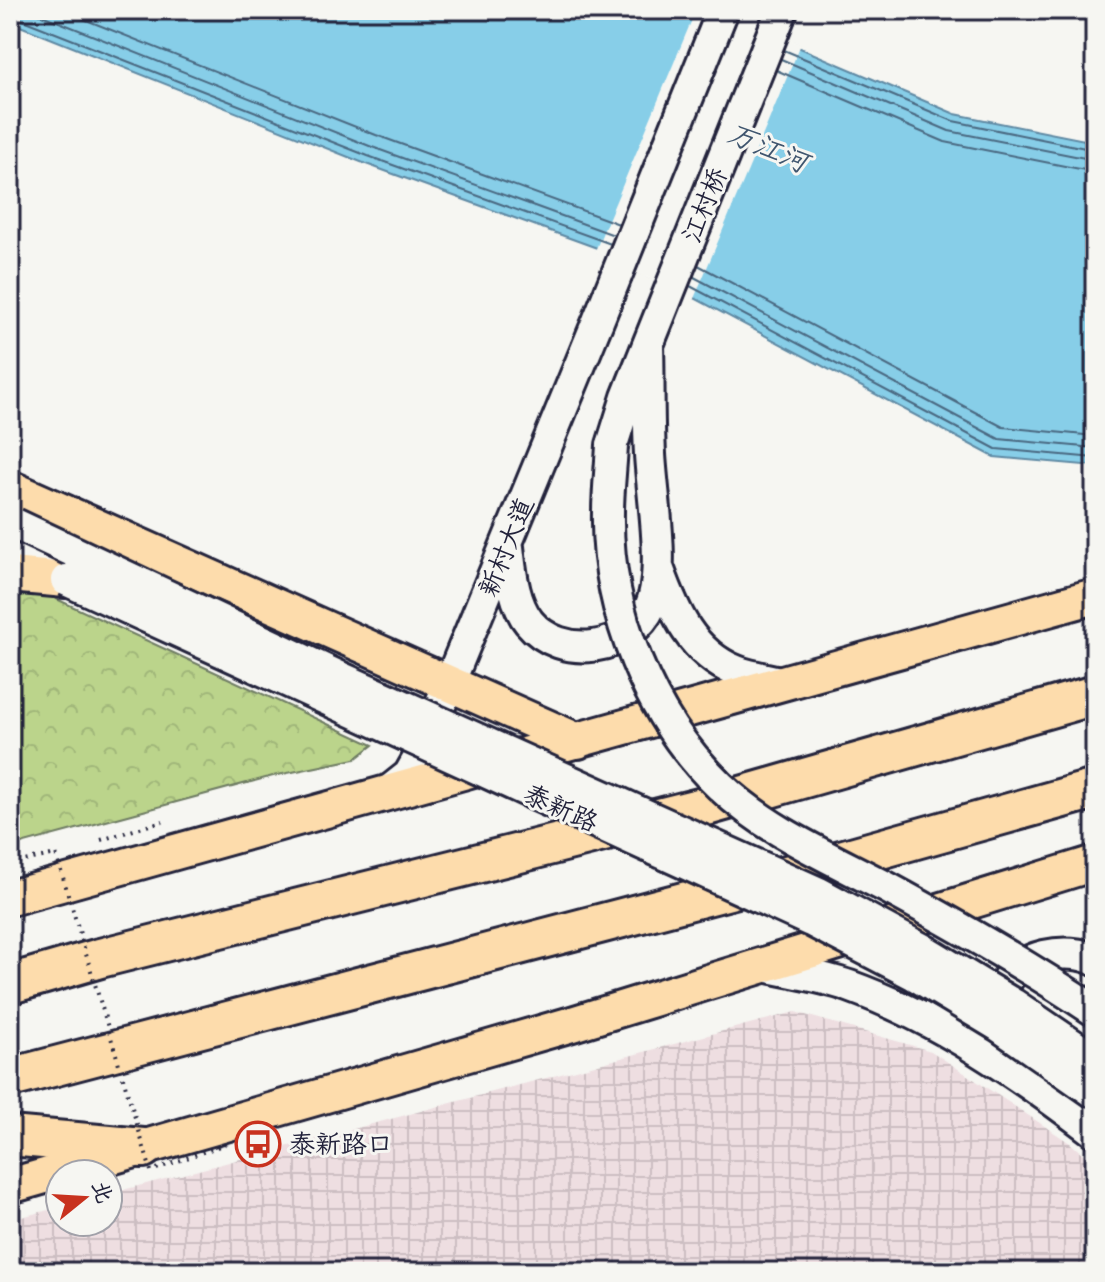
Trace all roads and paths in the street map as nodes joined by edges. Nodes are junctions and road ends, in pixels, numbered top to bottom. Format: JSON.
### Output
{"nodes":[{"id":1,"x":723,"y":10,"type":"edge"},
{"id":2,"x":782,"y":10,"type":"edge"},
{"id":3,"x":648,"y":345,"type":"junction"},
{"id":4,"x":10,"y":488,"type":"edge"},
{"id":5,"x":12,"y":522,"type":"edge"},
{"id":6,"x":508,"y":543,"type":"junction"},
{"id":7,"x":10,"y":554,"type":"edge"},
{"id":8,"x":658,"y":568,"type":"junction"},
{"id":9,"x":10,"y":575,"type":"edge"},
{"id":10,"x":66,"y":580,"type":"junction"},
{"id":11,"x":1095,"y":596,"type":"edge"},
{"id":12,"x":784,"y":683,"type":"junction"},
{"id":13,"x":449,"y":684,"type":"junction"},
{"id":14,"x":1095,"y":695,"type":"edge"},
{"id":15,"x":578,"y":741,"type":"junction"},
{"id":16,"x":1095,"y":789,"type":"edge"},
{"id":17,"x":385,"y":794,"type":"junction"},
{"id":18,"x":163,"y":821,"type":"dead end"},
{"id":19,"x":87,"y":845,"type":"dead end"},
{"id":20,"x":1095,"y":863,"type":"edge"},
{"id":21,"x":10,"y":864,"type":"edge"},
{"id":22,"x":10,"y":898,"type":"edge"},
{"id":23,"x":1095,"y":960,"type":"edge"},
{"id":24,"x":760,"y":965,"type":"junction"},
{"id":25,"x":10,"y":984,"type":"edge"},
{"id":26,"x":1095,"y":1011,"type":"edge"},
{"id":27,"x":1095,"y":1060,"type":"edge"},
{"id":28,"x":10,"y":1078,"type":"edge"},
{"id":29,"x":1095,"y":1093,"type":"edge"},
{"id":30,"x":1045,"y":1096,"type":"junction"},
{"id":31,"x":1095,"y":1132,"type":"edge"},
{"id":32,"x":10,"y":1136,"type":"edge"},
{"id":33,"x":225,"y":1144,"type":"dead end"},
{"id":34,"x":143,"y":1148,"type":"junction"},
{"id":35,"x":10,"y":1186,"type":"edge"}],
"edges":[{"from":1,"to":6,"type":"main road","name":"新村大道"},
{"from":2,"to":3,"type":"main road","name":"江村桥"},
{"from":3,"to":8,"type":"main road"},
{"from":3,"to":26,"type":"main road","bridge":true},
{"from":4,"to":13,"type":"main road"},
{"from":5,"to":27,"type":"main road","name":"泰新路","bridge":true},
{"from":6,"to":8,"type":"main road"},
{"from":6,"to":13,"type":"main road","name":"新村大道"},
{"from":7,"to":10,"type":"main road","name":"泰新路"},
{"from":8,"to":12,"type":"main road"},
{"from":9,"to":10,"type":"main road"},
{"from":10,"to":29,"type":"main road","name":"泰新路","bridge":true},
{"from":11,"to":12,"type":"main road"},
{"from":12,"to":15,"type":"main road"},
{"from":13,"to":15,"type":"main road"},
{"from":13,"to":17,"type":"main road","name":"新村大道"},
{"from":14,"to":25,"type":"highway"},
{"from":15,"to":17,"type":"main road"},
{"from":16,"to":28,"type":"highway"},
{"from":17,"to":22,"type":"main road"},
{"from":18,"to":19,"type":"path"},
{"from":20,"to":24,"type":"main road"},
{"from":21,"to":33,"type":"path","bridge":true},
{"from":23,"to":30,"type":"main road"},
{"from":24,"to":30,"type":"main road"},
{"from":24,"to":34,"type":"main road"},
{"from":30,"to":31,"type":"main road"},
{"from":32,"to":34,"type":"highway"},
{"from":34,"to":35,"type":"main road"}]}
